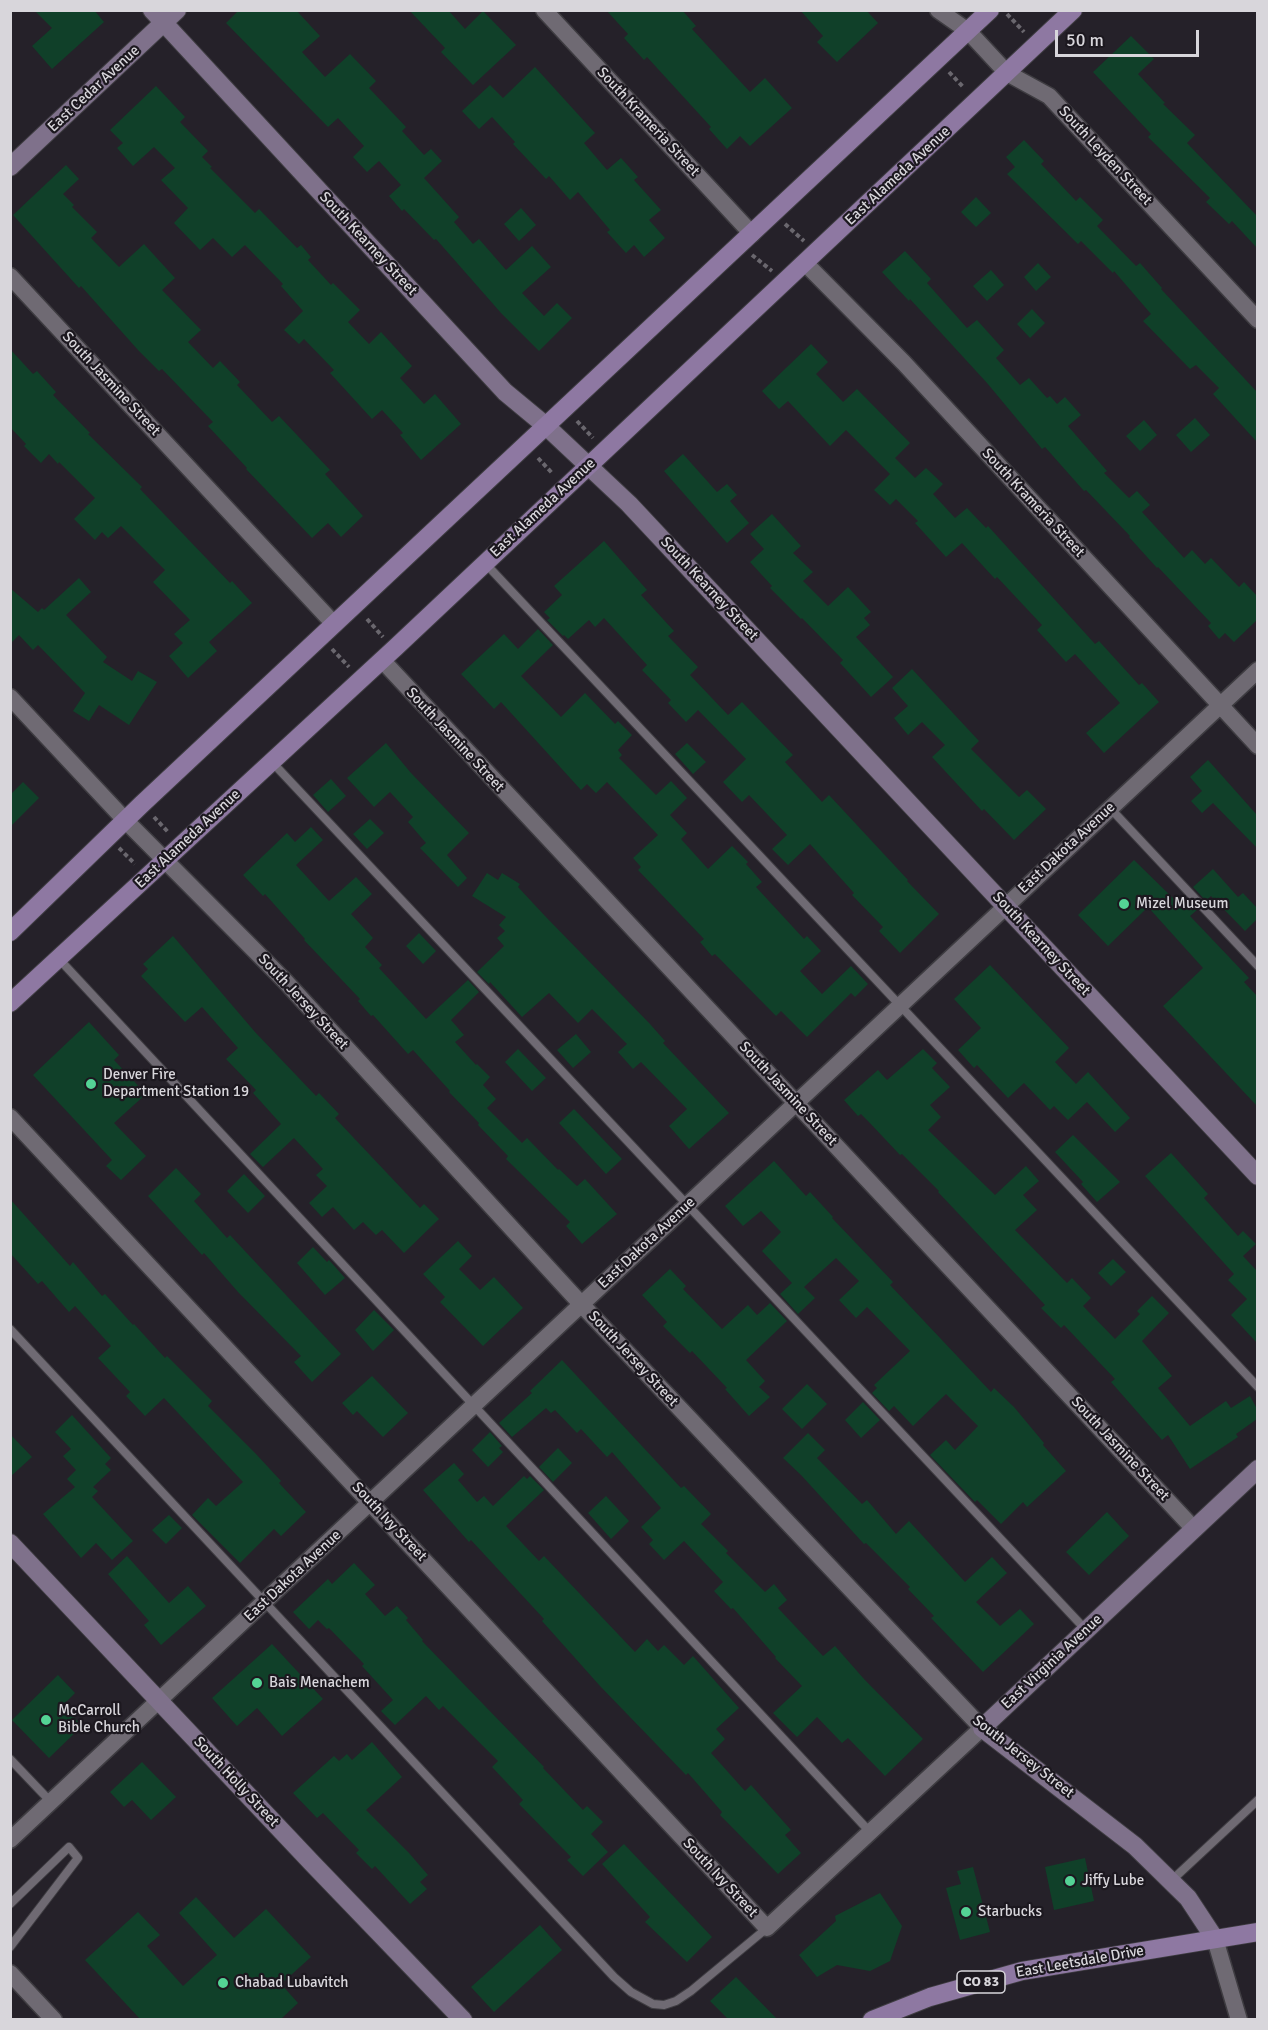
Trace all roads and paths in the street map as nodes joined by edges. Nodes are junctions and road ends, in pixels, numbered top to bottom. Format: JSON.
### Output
{"nodes":[{"id":1,"x":544,"y":10,"type":"edge"},
{"id":2,"x":938,"y":10,"type":"edge"},
{"id":3,"x":1073,"y":10,"type":"edge"},
{"id":4,"x":998,"y":12,"type":"edge"},
{"id":5,"x":164,"y":15,"type":"edge"},
{"id":6,"x":968,"y":31,"type":"junction"},
{"id":7,"x":1025,"y":33,"type":"dead end"},
{"id":8,"x":946,"y":70,"type":"dead end"},
{"id":9,"x":1007,"y":73,"type":"junction"},
{"id":10,"x":964,"y":88,"type":"dead end"},
{"id":11,"x":10,"y":167,"type":"edge"},
{"id":12,"x":782,"y":222,"type":"dead end"},
{"id":13,"x":752,"y":234,"type":"junction"},
{"id":14,"x":805,"y":242,"type":"dead end"},
{"id":15,"x":749,"y":253,"type":"dead end"},
{"id":16,"x":805,"y":263,"type":"junction"},
{"id":17,"x":774,"y":272,"type":"dead end"},
{"id":18,"x":10,"y":276,"type":"edge"},
{"id":19,"x":1257,"y":320,"type":"edge"},
{"id":20,"x":574,"y":418,"type":"dead end"},
{"id":21,"x":546,"y":426,"type":"junction"},
{"id":22,"x":593,"y":438,"type":"dead end"},
{"id":23,"x":533,"y":453,"type":"dead end"},
{"id":24,"x":588,"y":466,"type":"junction"},
{"id":25,"x":552,"y":473,"type":"dead end"},
{"id":26,"x":485,"y":563,"type":"junction"},
{"id":27,"x":362,"y":614,"type":"dead end"},
{"id":28,"x":334,"y":624,"type":"junction"},
{"id":29,"x":383,"y":637,"type":"dead end"},
{"id":30,"x":329,"y":646,"type":"dead end"},
{"id":31,"x":381,"y":660,"type":"junction"},
{"id":32,"x":351,"y":668,"type":"dead end"},
{"id":33,"x":1257,"y":670,"type":"edge"},
{"id":34,"x":10,"y":697,"type":"edge"},
{"id":35,"x":1220,"y":706,"type":"junction"},
{"id":36,"x":1257,"y":746,"type":"edge"},
{"id":37,"x":272,"y":761,"type":"junction"},
{"id":38,"x":1110,"y":808,"type":"junction"},
{"id":39,"x":154,"y":817,"type":"dead end"},
{"id":40,"x":125,"y":820,"type":"junction"},
{"id":41,"x":168,"y":832,"type":"dead end"},
{"id":42,"x":118,"y":848,"type":"dead end"},
{"id":43,"x":166,"y":860,"type":"junction"},
{"id":44,"x":135,"y":864,"type":"dead end"},
{"id":45,"x":1005,"y":906,"type":"junction"},
{"id":46,"x":10,"y":932,"type":"edge"},
{"id":47,"x":59,"y":958,"type":"junction"},
{"id":48,"x":1257,"y":966,"type":"edge"},
{"id":49,"x":10,"y":1003,"type":"edge"},
{"id":50,"x":899,"y":1006,"type":"junction"},
{"id":51,"x":797,"y":1103,"type":"junction"},
{"id":52,"x":10,"y":1117,"type":"edge"},
{"id":53,"x":1257,"y":1176,"type":"edge"},
{"id":54,"x":688,"y":1205,"type":"junction"},
{"id":55,"x":582,"y":1305,"type":"junction"},
{"id":56,"x":10,"y":1329,"type":"edge"},
{"id":57,"x":1257,"y":1387,"type":"edge"},
{"id":58,"x":475,"y":1405,"type":"junction"},
{"id":59,"x":1257,"y":1469,"type":"edge"},
{"id":60,"x":370,"y":1503,"type":"junction"},
{"id":61,"x":1194,"y":1529,"type":"junction"},
{"id":62,"x":10,"y":1543,"type":"edge"},
{"id":63,"x":264,"y":1602,"type":"junction"},
{"id":64,"x":1086,"y":1631,"type":"junction"},
{"id":65,"x":160,"y":1701,"type":"junction"},
{"id":66,"x":982,"y":1728,"type":"junction"},
{"id":67,"x":10,"y":1759,"type":"edge"},
{"id":68,"x":1257,"y":1800,"type":"edge"},
{"id":69,"x":51,"y":1803,"type":"junction"},
{"id":70,"x":870,"y":1832,"type":"junction"},
{"id":71,"x":10,"y":1840,"type":"edge"},
{"id":72,"x":1172,"y":1880,"type":"junction"},
{"id":73,"x":10,"y":1904,"type":"edge"},
{"id":74,"x":767,"y":1928,"type":"junction"},
{"id":75,"x":1257,"y":1932,"type":"edge"},
{"id":76,"x":1215,"y":1939,"type":"junction"},
{"id":77,"x":10,"y":1947,"type":"edge"},
{"id":78,"x":10,"y":1972,"type":"edge"},
{"id":79,"x":54,"y":2019,"type":"edge"},
{"id":80,"x":463,"y":2019,"type":"edge"},
{"id":81,"x":872,"y":2019,"type":"edge"},
{"id":82,"x":1239,"y":2019,"type":"edge"}],
"edges":[{"from":1,"to":13,"type":"street","name":"South Krameria Street"},
{"from":2,"to":6,"type":"street","name":"South Leyden Street"},
{"from":3,"to":9,"type":"main road","name":"East Alameda Avenue"},
{"from":4,"to":6,"type":"main road"},
{"from":4,"to":7,"type":"path"},
{"from":5,"to":11,"type":"street","name":"East Cedar Avenue"},
{"from":5,"to":21,"type":"street","name":"South Kearney Street"},
{"from":6,"to":9,"type":"street","name":"South Leyden Street"},
{"from":6,"to":13,"type":"main road"},
{"from":8,"to":10,"type":"path"},
{"from":9,"to":16,"type":"main road","name":"East Alameda Avenue"},
{"from":9,"to":19,"type":"street","name":"South Leyden Street"},
{"from":12,"to":14,"type":"path"},
{"from":13,"to":21,"type":"main road"},
{"from":15,"to":17,"type":"path"},
{"from":16,"to":24,"type":"main road","name":"East Alameda Avenue"},
{"from":16,"to":35,"type":"street","name":"South Krameria Street"},
{"from":18,"to":28,"type":"street","name":"South Jasmine Street"},
{"from":20,"to":22,"type":"path"},
{"from":21,"to":24,"type":"street","name":"South Kearney Street"},
{"from":21,"to":28,"type":"main road"},
{"from":23,"to":25,"type":"path"},
{"from":24,"to":26,"type":"main road","name":"East Alameda Avenue"},
{"from":24,"to":45,"type":"street","name":"South Kearney Street"},
{"from":26,"to":31,"type":"main road","name":"East Alameda Avenue"},
{"from":26,"to":50,"type":"lane"},
{"from":27,"to":29,"type":"path"},
{"from":28,"to":40,"type":"main road"},
{"from":30,"to":32,"type":"path"},
{"from":31,"to":37,"type":"main road","name":"East Alameda Avenue"},
{"from":31,"to":51,"type":"street","name":"South Jasmine Street"},
{"from":33,"to":35,"type":"street","name":"East Dakota Avenue"},
{"from":34,"to":40,"type":"street","name":"South Jersey Street"},
{"from":35,"to":36,"type":"street","name":"South Krameria Street"},
{"from":35,"to":38,"type":"street","name":"East Dakota Avenue"},
{"from":37,"to":43,"type":"main road","name":"East Alameda Avenue"},
{"from":37,"to":54,"type":"lane"},
{"from":38,"to":45,"type":"street","name":"East Dakota Avenue"},
{"from":38,"to":48,"type":"lane"},
{"from":39,"to":41,"type":"path"},
{"from":40,"to":43,"type":"street","name":"South Jersey Street"},
{"from":40,"to":46,"type":"main road"},
{"from":42,"to":44,"type":"path"},
{"from":43,"to":47,"type":"main road","name":"East Alameda Avenue"},
{"from":43,"to":55,"type":"street","name":"South Jersey Street"},
{"from":45,"to":50,"type":"street","name":"East Dakota Avenue"},
{"from":45,"to":53,"type":"street","name":"South Kearney Street"},
{"from":47,"to":49,"type":"main road","name":"East Alameda Avenue"},
{"from":47,"to":58,"type":"lane"},
{"from":50,"to":51,"type":"street","name":"East Dakota Avenue"},
{"from":50,"to":57,"type":"lane"},
{"from":51,"to":54,"type":"street","name":"East Dakota Avenue"},
{"from":51,"to":61,"type":"street","name":"South Jasmine Street"},
{"from":52,"to":60,"type":"street","name":"South Ivy Street"},
{"from":54,"to":55,"type":"street","name":"East Dakota Avenue"},
{"from":54,"to":64,"type":"lane"},
{"from":55,"to":58,"type":"street","name":"East Dakota Avenue"},
{"from":55,"to":66,"type":"street","name":"South Jersey Street"},
{"from":56,"to":63,"type":"lane"},
{"from":58,"to":60,"type":"street","name":"East Dakota Avenue"},
{"from":58,"to":70,"type":"lane"},
{"from":59,"to":61,"type":"street","name":"East Virginia Avenue"},
{"from":60,"to":63,"type":"street","name":"East Dakota Avenue"},
{"from":60,"to":74,"type":"street","name":"South Ivy Street"},
{"from":61,"to":64,"type":"street","name":"East Virginia Avenue"},
{"from":62,"to":65,"type":"street","name":"South Holly Street"},
{"from":63,"to":65,"type":"street","name":"East Dakota Avenue"},
{"from":63,"to":74,"type":"lane"},
{"from":64,"to":66,"type":"street","name":"East Virginia Avenue"},
{"from":65,"to":69,"type":"street","name":"East Dakota Avenue"},
{"from":65,"to":80,"type":"street","name":"South Holly Street"},
{"from":66,"to":70,"type":"street","name":"East Virginia Avenue"},
{"from":66,"to":72,"type":"street","name":"South Jersey Street"},
{"from":67,"to":69,"type":"lane"},
{"from":68,"to":72,"type":"lane"},
{"from":69,"to":71,"type":"street","name":"East Dakota Avenue"},
{"from":70,"to":74,"type":"street","name":"East Virginia Avenue"},
{"from":72,"to":76,"type":"street","name":"South Jersey Street"},
{"from":73,"to":77,"type":"lane"},
{"from":75,"to":76,"type":"main road","name":"East Leetsdale Drive","number":"CO 83"},
{"from":76,"to":81,"type":"main road","name":"East Leetsdale Drive","number":"CO 83"},
{"from":76,"to":82,"type":"street","name":"South Jersey Street"},
{"from":78,"to":79,"type":"street"}]}
